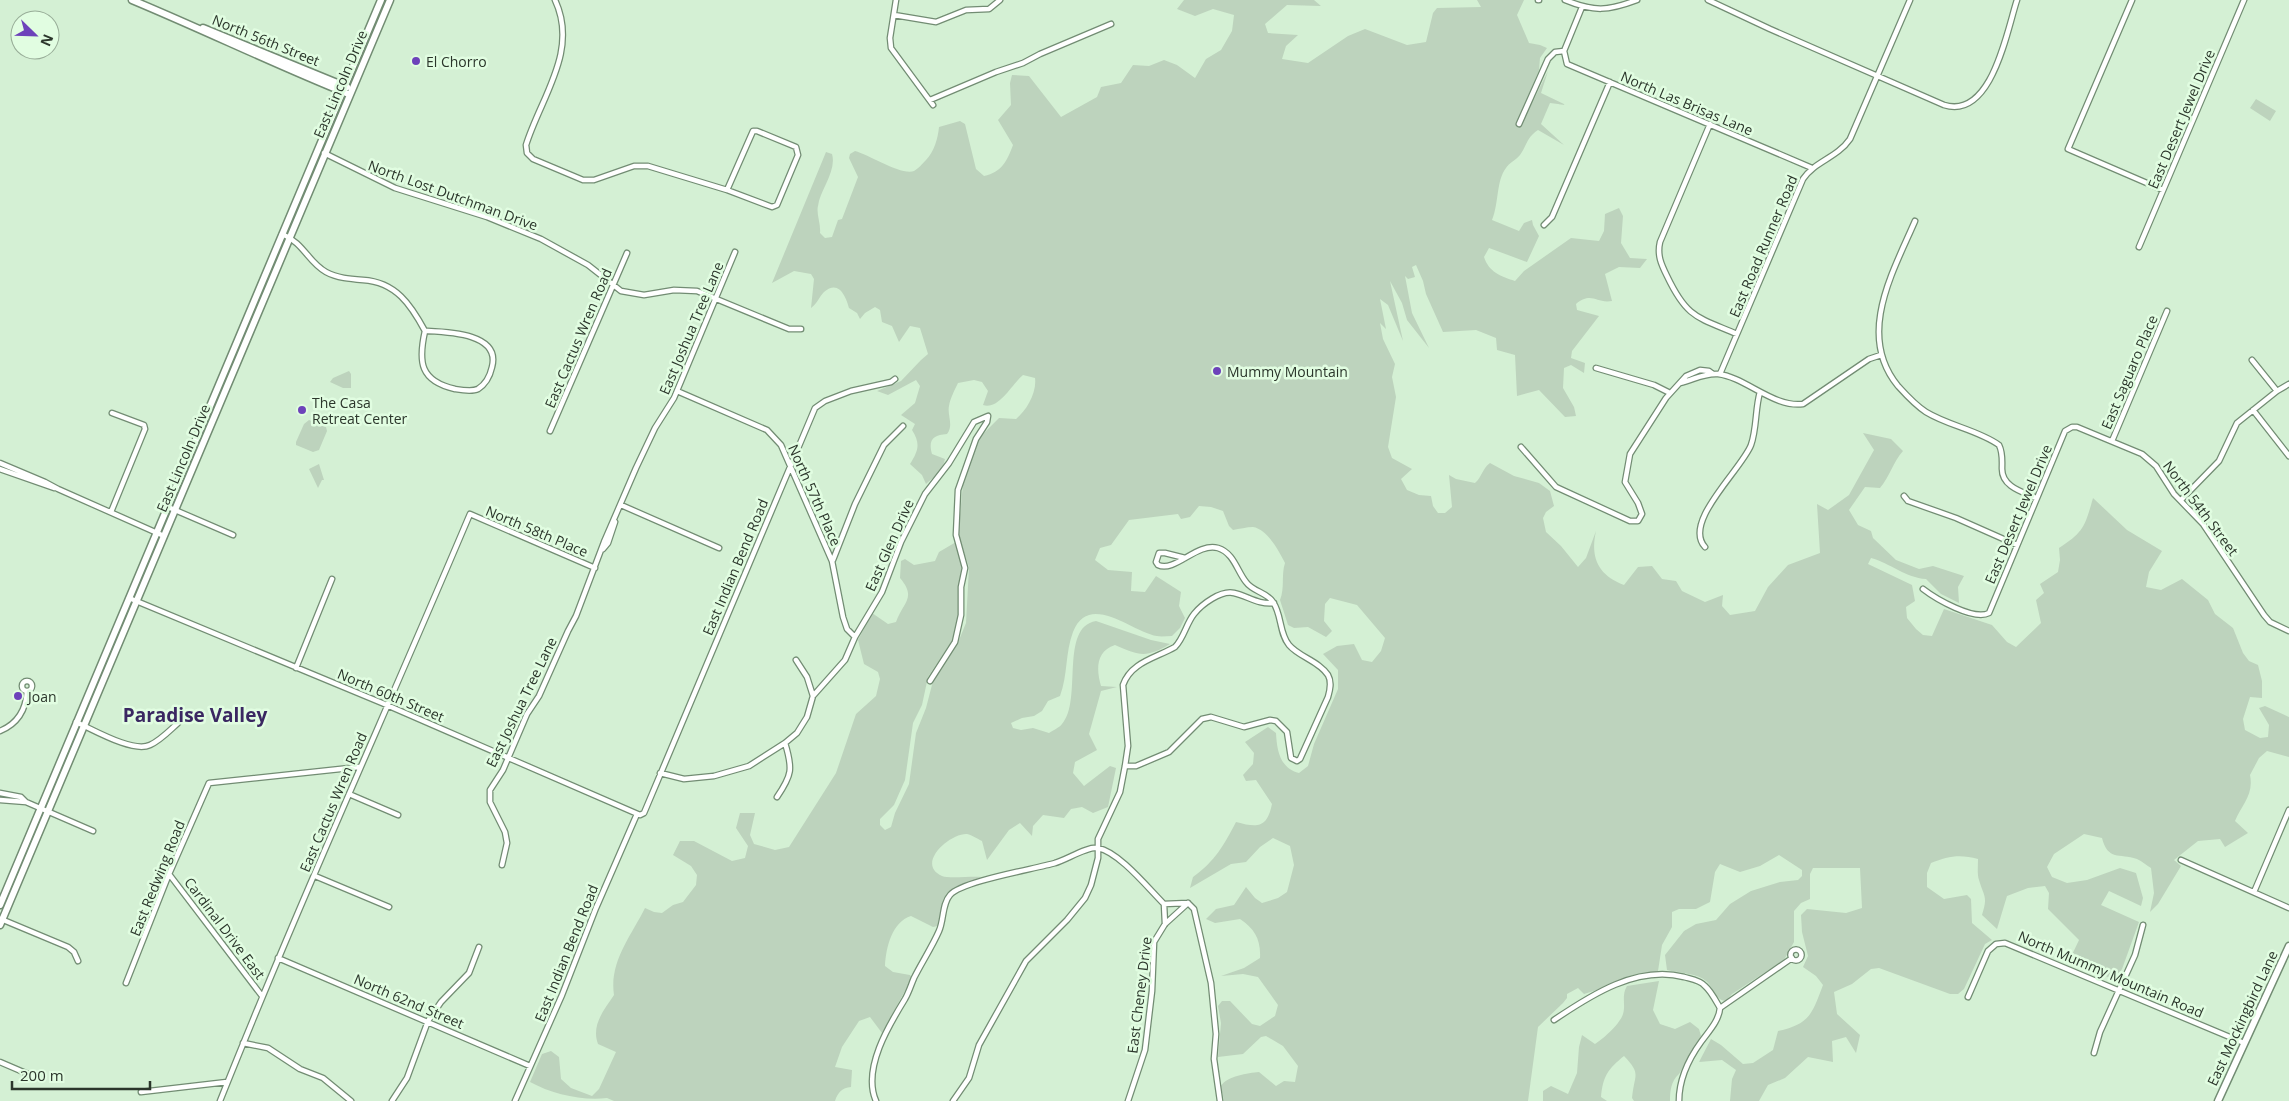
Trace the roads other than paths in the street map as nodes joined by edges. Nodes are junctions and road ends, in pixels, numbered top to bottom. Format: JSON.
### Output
{"nodes":[{"id":1,"x":132,"y":0,"type":"edge"},
{"id":2,"x":382,"y":0,"type":"edge"},
{"id":3,"x":390,"y":0,"type":"edge"},
{"id":4,"x":556,"y":0,"type":"edge"},
{"id":5,"x":896,"y":0,"type":"edge"},
{"id":6,"x":1000,"y":0,"type":"edge"},
{"id":7,"x":1565,"y":0,"type":"edge"},
{"id":8,"x":1637,"y":0,"type":"edge"},
{"id":9,"x":1708,"y":0,"type":"edge"},
{"id":10,"x":1910,"y":0,"type":"edge"},
{"id":11,"x":2017,"y":0,"type":"edge"},
{"id":12,"x":2132,"y":0,"type":"edge"},
{"id":13,"x":2244,"y":0,"type":"edge"},
{"id":14,"x":1582,"y":7,"type":"junction"},
{"id":15,"x":894,"y":15,"type":"junction"},
{"id":16,"x":1111,"y":24,"type":"dead end"},
{"id":17,"x":1564,"y":51,"type":"junction"},
{"id":18,"x":1877,"y":76,"type":"junction"},
{"id":19,"x":1610,"y":82,"type":"junction"},
{"id":20,"x":343,"y":89,"type":"junction"},
{"id":21,"x":351,"y":92,"type":"junction"},
{"id":22,"x":1519,"y":124,"type":"dead end"},
{"id":23,"x":1710,"y":124,"type":"junction"},
{"id":24,"x":318,"y":150,"type":"junction"},
{"id":25,"x":325,"y":154,"type":"junction"},
{"id":26,"x":1812,"y":168,"type":"junction"},
{"id":27,"x":727,"y":190,"type":"junction"},
{"id":28,"x":2163,"y":190,"type":"junction"},
{"id":29,"x":1914,"y":221,"type":"dead end"},
{"id":30,"x":1544,"y":225,"type":"dead end"},
{"id":31,"x":282,"y":234,"type":"junction"},
{"id":32,"x":290,"y":237,"type":"junction"},
{"id":33,"x":2139,"y":247,"type":"dead end"},
{"id":34,"x":735,"y":252,"type":"dead end"},
{"id":35,"x":626,"y":253,"type":"dead end"},
{"id":36,"x":612,"y":286,"type":"junction"},
{"id":37,"x":715,"y":299,"type":"junction"},
{"id":38,"x":2167,"y":311,"type":"dead end"},
{"id":39,"x":801,"y":329,"type":"dead end"},
{"id":40,"x":425,"y":331,"type":"junction"},
{"id":41,"x":1737,"y":334,"type":"junction"},
{"id":42,"x":1881,"y":355,"type":"junction"},
{"id":43,"x":2252,"y":360,"type":"dead end"},
{"id":44,"x":1596,"y":368,"type":"dead end"},
{"id":45,"x":1720,"y":374,"type":"junction"},
{"id":46,"x":895,"y":378,"type":"dead end"},
{"id":47,"x":2289,"y":384,"type":"edge"},
{"id":48,"x":677,"y":391,"type":"junction"},
{"id":49,"x":2277,"y":391,"type":"junction"},
{"id":50,"x":1760,"y":392,"type":"junction"},
{"id":51,"x":1670,"y":393,"type":"junction"},
{"id":52,"x":2254,"y":410,"type":"junction"},
{"id":53,"x":112,"y":413,"type":"dead end"},
{"id":54,"x":903,"y":426,"type":"dead end"},
{"id":55,"x":2072,"y":427,"type":"joint"},
{"id":56,"x":550,"y":431,"type":"dead end"},
{"id":57,"x":2112,"y":441,"type":"junction"},
{"id":58,"x":1521,"y":446,"type":"dead end"},
{"id":59,"x":2289,"y":456,"type":"edge"},
{"id":60,"x":0,"y":463,"type":"edge"},
{"id":61,"x":790,"y":465,"type":"junction"},
{"id":62,"x":0,"y":469,"type":"edge"},
{"id":63,"x":58,"y":489,"type":"junction"},
{"id":64,"x":1904,"y":496,"type":"dead end"},
{"id":65,"x":2036,"y":498,"type":"junction"},
{"id":66,"x":2180,"y":500,"type":"junction"},
{"id":67,"x":621,"y":505,"type":"junction"},
{"id":68,"x":168,"y":507,"type":"junction"},
{"id":69,"x":175,"y":510,"type":"junction"},
{"id":70,"x":111,"y":512,"type":"junction"},
{"id":71,"x":470,"y":514,"type":"joint"},
{"id":72,"x":161,"y":535,"type":"junction"},
{"id":73,"x":233,"y":535,"type":"dead end"},
{"id":74,"x":2017,"y":545,"type":"junction"},
{"id":75,"x":1705,"y":547,"type":"dead end"},
{"id":76,"x":719,"y":548,"type":"dead end"},
{"id":77,"x":1185,"y":558,"type":"junction"},
{"id":78,"x":832,"y":561,"type":"junction"},
{"id":79,"x":595,"y":568,"type":"junction"},
{"id":80,"x":332,"y":579,"type":"dead end"},
{"id":81,"x":1924,"y":589,"type":"dead end"},
{"id":82,"x":129,"y":598,"type":"junction"},
{"id":83,"x":136,"y":601,"type":"junction"},
{"id":84,"x":1274,"y":603,"type":"junction"},
{"id":85,"x":2289,"y":631,"type":"edge"},
{"id":86,"x":855,"y":636,"type":"junction"},
{"id":87,"x":106,"y":654,"type":"junction"},
{"id":88,"x":113,"y":657,"type":"junction"},
{"id":89,"x":796,"y":660,"type":"dead end"},
{"id":90,"x":296,"y":668,"type":"junction"},
{"id":91,"x":930,"y":681,"type":"dead end"},
{"id":92,"x":27,"y":691,"type":"dead end"},
{"id":93,"x":813,"y":696,"type":"junction"},
{"id":94,"x":388,"y":706,"type":"junction"},
{"id":95,"x":76,"y":722,"type":"junction"},
{"id":96,"x":178,"y":723,"type":"dead end"},
{"id":97,"x":84,"y":726,"type":"junction"},
{"id":98,"x":0,"y":731,"type":"edge"},
{"id":99,"x":785,"y":743,"type":"junction"},
{"id":100,"x":508,"y":758,"type":"junction"},
{"id":101,"x":1125,"y":766,"type":"junction"},
{"id":102,"x":359,"y":767,"type":"junction"},
{"id":103,"x":660,"y":773,"type":"junction"},
{"id":104,"x":0,"y":792,"type":"edge"},
{"id":105,"x":348,"y":794,"type":"junction"},
{"id":106,"x":777,"y":797,"type":"dead end"},
{"id":107,"x":0,"y":800,"type":"edge"},
{"id":108,"x":26,"y":802,"type":"junction"},
{"id":109,"x":41,"y":808,"type":"junction"},
{"id":110,"x":2289,"y":810,"type":"edge"},
{"id":111,"x":48,"y":811,"type":"junction"},
{"id":112,"x":639,"y":814,"type":"junction"},
{"id":113,"x":398,"y":815,"type":"dead end"},
{"id":114,"x":93,"y":831,"type":"dead end"},
{"id":115,"x":1098,"y":848,"type":"junction"},
{"id":116,"x":2181,"y":860,"type":"dead end"},
{"id":117,"x":502,"y":865,"type":"dead end"},
{"id":118,"x":169,"y":874,"type":"junction"},
{"id":119,"x":315,"y":876,"type":"junction"},
{"id":120,"x":2254,"y":892,"type":"junction"},
{"id":121,"x":1188,"y":903,"type":"junction"},
{"id":122,"x":1164,"y":904,"type":"junction"},
{"id":123,"x":0,"y":905,"type":"edge"},
{"id":124,"x":389,"y":907,"type":"dead end"},
{"id":125,"x":2289,"y":908,"type":"edge"},
{"id":126,"x":1,"y":921,"type":"edge"},
{"id":127,"x":1165,"y":924,"type":"junction"},
{"id":128,"x":2143,"y":924,"type":"dead end"},
{"id":129,"x":2289,"y":946,"type":"edge"},
{"id":130,"x":479,"y":947,"type":"dead end"},
{"id":131,"x":278,"y":958,"type":"junction"},
{"id":132,"x":1792,"y":958,"type":"dead end"},
{"id":133,"x":78,"y":961,"type":"dead end"},
{"id":134,"x":126,"y":983,"type":"dead end"},
{"id":135,"x":2120,"y":990,"type":"junction"},
{"id":136,"x":262,"y":996,"type":"junction"},
{"id":137,"x":1968,"y":997,"type":"dead end"},
{"id":138,"x":1720,"y":1008,"type":"junction"},
{"id":139,"x":1554,"y":1020,"type":"dead end"},
{"id":140,"x":428,"y":1021,"type":"junction"},
{"id":141,"x":243,"y":1043,"type":"junction"},
{"id":142,"x":2244,"y":1043,"type":"junction"},
{"id":143,"x":2094,"y":1054,"type":"dead end"},
{"id":144,"x":0,"y":1062,"type":"edge"},
{"id":145,"x":530,"y":1066,"type":"junction"},
{"id":146,"x":35,"y":1077,"type":"dead end"},
{"id":147,"x":228,"y":1082,"type":"junction"},
{"id":148,"x":142,"y":1092,"type":"dead end"},
{"id":149,"x":220,"y":1101,"type":"edge"},
{"id":150,"x":351,"y":1101,"type":"edge"},
{"id":151,"x":392,"y":1101,"type":"edge"},
{"id":152,"x":515,"y":1101,"type":"edge"},
{"id":153,"x":876,"y":1101,"type":"edge"},
{"id":154,"x":953,"y":1101,"type":"edge"},
{"id":155,"x":1128,"y":1101,"type":"edge"},
{"id":156,"x":1220,"y":1101,"type":"edge"},
{"id":157,"x":1678,"y":1101,"type":"edge"},
{"id":158,"x":2218,"y":1101,"type":"edge"}],
"edges":[{"from":1,"to":20,"type":"main road","name":"North 56th Street"},
{"from":2,"to":20,"type":"main road","name":"East Lincoln Drive"},
{"from":3,"to":21,"type":"main road","name":"East Lincoln Drive"},
{"from":4,"to":27,"type":"street"},
{"from":5,"to":15,"type":"street"},
{"from":6,"to":15,"type":"street"},
{"from":7,"to":14,"type":"street"},
{"from":8,"to":14,"type":"street"},
{"from":9,"to":18,"type":"street"},
{"from":10,"to":18,"type":"street","name":"East Road Runner Road"},
{"from":11,"to":18,"type":"street"},
{"from":12,"to":28,"type":"street"},
{"from":13,"to":28,"type":"street","name":"East Desert Jewel Drive"},
{"from":14,"to":17,"type":"street"},
{"from":15,"to":16,"type":"street"},
{"from":17,"to":19,"type":"street","name":"North Las Brisas Lane"},
{"from":17,"to":22,"type":"street"},
{"from":18,"to":26,"type":"street","name":"East Road Runner Road"},
{"from":19,"to":23,"type":"street","name":"North Las Brisas Lane"},
{"from":19,"to":30,"type":"street"},
{"from":20,"to":21,"type":"main road","name":"North 56th Street"},
{"from":20,"to":24,"type":"main road","name":"East Lincoln Drive"},
{"from":21,"to":25,"type":"main road","name":"East Lincoln Drive"},
{"from":23,"to":26,"type":"street","name":"North Las Brisas Lane"},
{"from":23,"to":41,"type":"street"},
{"from":24,"to":25,"type":"street","name":"North Lost Dutchman Drive"},
{"from":24,"to":31,"type":"main road","name":"East Lincoln Drive"},
{"from":25,"to":32,"type":"main road","name":"East Lincoln Drive"},
{"from":25,"to":36,"type":"street","name":"North Lost Dutchman Drive"},
{"from":26,"to":41,"type":"street","name":"East Road Runner Road"},
{"from":27,"to":27,"type":"street"},
{"from":28,"to":33,"type":"street","name":"East Desert Jewel Drive"},
{"from":29,"to":42,"type":"street"},
{"from":31,"to":32,"type":"street"},
{"from":31,"to":68,"type":"main road","name":"East Lincoln Drive"},
{"from":32,"to":40,"type":"street"},
{"from":32,"to":69,"type":"main road","name":"East Lincoln Drive"},
{"from":34,"to":37,"type":"street","name":"East Joshua Tree Lane"},
{"from":35,"to":36,"type":"street","name":"East Cactus Wren Road"},
{"from":36,"to":37,"type":"street","name":"North Lost Dutchman Drive"},
{"from":36,"to":56,"type":"street","name":"East Cactus Wren Road"},
{"from":37,"to":39,"type":"street","name":"North Lost Dutchman Drive"},
{"from":37,"to":48,"type":"street","name":"East Joshua Tree Lane"},
{"from":38,"to":57,"type":"street","name":"East Saguaro Place"},
{"from":40,"to":40,"type":"street"},
{"from":41,"to":45,"type":"street","name":"East Road Runner Road"},
{"from":42,"to":50,"type":"street"},
{"from":42,"to":65,"type":"street"},
{"from":43,"to":49,"type":"street"},
{"from":44,"to":51,"type":"street"},
{"from":45,"to":50,"type":"street"},
{"from":45,"to":51,"type":"street"},
{"from":46,"to":61,"type":"street","name":"East Indian Bend Road"},
{"from":47,"to":49,"type":"street"},
{"from":48,"to":61,"type":"street","name":"North 57th Place"},
{"from":48,"to":67,"type":"street","name":"East Joshua Tree Lane"},
{"from":49,"to":52,"type":"street"},
{"from":50,"to":75,"type":"street"},
{"from":51,"to":58,"type":"street"},
{"from":52,"to":59,"type":"street"},
{"from":52,"to":66,"type":"street"},
{"from":53,"to":70,"type":"street"},
{"from":54,"to":78,"type":"street"},
{"from":55,"to":57,"type":"street","name":"North 54th Street"},
{"from":55,"to":65,"type":"street","name":"East Desert Jewel Drive"},
{"from":57,"to":66,"type":"street","name":"North 54th Street"},
{"from":60,"to":63,"type":"street"},
{"from":61,"to":78,"type":"street","name":"North 57th Place"},
{"from":61,"to":103,"type":"street","name":"East Indian Bend Road"},
{"from":62,"to":63,"type":"street"},
{"from":63,"to":70,"type":"street"},
{"from":64,"to":74,"type":"street"},
{"from":65,"to":74,"type":"street","name":"East Desert Jewel Drive"},
{"from":66,"to":85,"type":"street","name":"North 54th Street"},
{"from":67,"to":76,"type":"street"},
{"from":67,"to":79,"type":"street","name":"East Joshua Tree Lane"},
{"from":68,"to":69,"type":"street"},
{"from":68,"to":72,"type":"main road","name":"East Lincoln Drive"},
{"from":69,"to":72,"type":"main road","name":"East Lincoln Drive"},
{"from":69,"to":73,"type":"street"},
{"from":70,"to":72,"type":"street"},
{"from":71,"to":79,"type":"street","name":"North 58th Place"},
{"from":71,"to":94,"type":"street","name":"East Cactus Wren Road"},
{"from":72,"to":82,"type":"main road","name":"East Lincoln Drive"},
{"from":72,"to":83,"type":"main road","name":"East Lincoln Drive"},
{"from":74,"to":81,"type":"street","name":"East Desert Jewel Drive"},
{"from":77,"to":77,"type":"street"},
{"from":77,"to":84,"type":"street"},
{"from":78,"to":86,"type":"street","name":"North 57th Place"},
{"from":79,"to":100,"type":"street","name":"East Joshua Tree Lane"},
{"from":80,"to":90,"type":"street"},
{"from":82,"to":83,"type":"street","name":"North 60th Street"},
{"from":82,"to":87,"type":"main road","name":"East Lincoln Drive"},
{"from":83,"to":88,"type":"main road","name":"East Lincoln Drive"},
{"from":83,"to":90,"type":"street","name":"North 60th Street"},
{"from":84,"to":101,"type":"street"},
{"from":84,"to":101,"type":"street"},
{"from":86,"to":91,"type":"street","name":"East Glen Drive"},
{"from":86,"to":93,"type":"street","name":"East Glen Drive"},
{"from":87,"to":88,"type":"main road"},
{"from":87,"to":95,"type":"main road","name":"East Lincoln Drive"},
{"from":88,"to":97,"type":"main road","name":"East Lincoln Drive"},
{"from":89,"to":93,"type":"street"},
{"from":90,"to":94,"type":"street","name":"North 60th Street"},
{"from":92,"to":98,"type":"street"},
{"from":93,"to":99,"type":"street","name":"East Glen Drive"},
{"from":94,"to":100,"type":"street","name":"North 60th Street"},
{"from":94,"to":102,"type":"street","name":"East Cactus Wren Road"},
{"from":95,"to":97,"type":"street"},
{"from":95,"to":109,"type":"main road","name":"East Lincoln Drive"},
{"from":96,"to":97,"type":"street"},
{"from":97,"to":111,"type":"main road","name":"East Lincoln Drive"},
{"from":99,"to":103,"type":"street","name":"East Glen Drive"},
{"from":99,"to":106,"type":"street"},
{"from":100,"to":112,"type":"street","name":"North 60th Street"},
{"from":100,"to":117,"type":"street","name":"East Joshua Tree Lane"},
{"from":101,"to":115,"type":"street"},
{"from":102,"to":105,"type":"street","name":"East Cactus Wren Road"},
{"from":102,"to":118,"type":"street","name":"East Redwing Road"},
{"from":103,"to":112,"type":"street","name":"East Indian Bend Road"},
{"from":104,"to":108,"type":"street"},
{"from":105,"to":113,"type":"street"},
{"from":105,"to":119,"type":"street","name":"East Cactus Wren Road"},
{"from":107,"to":108,"type":"street"},
{"from":108,"to":109,"type":"street"},
{"from":109,"to":111,"type":"street"},
{"from":109,"to":123,"type":"main road","name":"East Lincoln Drive"},
{"from":110,"to":120,"type":"street"},
{"from":111,"to":114,"type":"street"},
{"from":111,"to":126,"type":"main road","name":"East Lincoln Drive"},
{"from":112,"to":145,"type":"street","name":"East Indian Bend Road"},
{"from":115,"to":122,"type":"street"},
{"from":115,"to":153,"type":"street"},
{"from":115,"to":154,"type":"street"},
{"from":116,"to":120,"type":"street"},
{"from":118,"to":134,"type":"street","name":"East Redwing Road"},
{"from":118,"to":136,"type":"street","name":"Cardinal Drive East"},
{"from":119,"to":124,"type":"street"},
{"from":119,"to":131,"type":"street","name":"East Cactus Wren Road"},
{"from":120,"to":125,"type":"street"},
{"from":121,"to":122,"type":"street"},
{"from":121,"to":127,"type":"street","name":"East Cheney Drive"},
{"from":121,"to":156,"type":"street"},
{"from":122,"to":127,"type":"street"},
{"from":126,"to":133,"type":"street"},
{"from":127,"to":155,"type":"street","name":"East Cheney Drive"},
{"from":128,"to":135,"type":"street"},
{"from":129,"to":142,"type":"main road","name":"East Mockingbird Lane"},
{"from":130,"to":140,"type":"street"},
{"from":131,"to":136,"type":"street","name":"East Cactus Wren Road"},
{"from":131,"to":140,"type":"street","name":"North 62nd Street"},
{"from":132,"to":138,"type":"street"},
{"from":135,"to":137,"type":"street","name":"North Mummy Mountain Road"},
{"from":135,"to":142,"type":"street","name":"North Mummy Mountain Road"},
{"from":135,"to":143,"type":"street"},
{"from":136,"to":141,"type":"street","name":"East Cactus Wren Road"},
{"from":138,"to":139,"type":"street"},
{"from":138,"to":157,"type":"street"},
{"from":140,"to":145,"type":"street","name":"North 62nd Street"},
{"from":140,"to":151,"type":"street"},
{"from":141,"to":147,"type":"street","name":"East Cactus Wren Road"},
{"from":141,"to":150,"type":"street"},
{"from":142,"to":158,"type":"main road","name":"East Mockingbird Lane"},
{"from":144,"to":146,"type":"street"},
{"from":145,"to":152,"type":"street","name":"East Indian Bend Road"},
{"from":147,"to":148,"type":"street"},
{"from":147,"to":149,"type":"street","name":"East Cactus Wren Road"}]}
